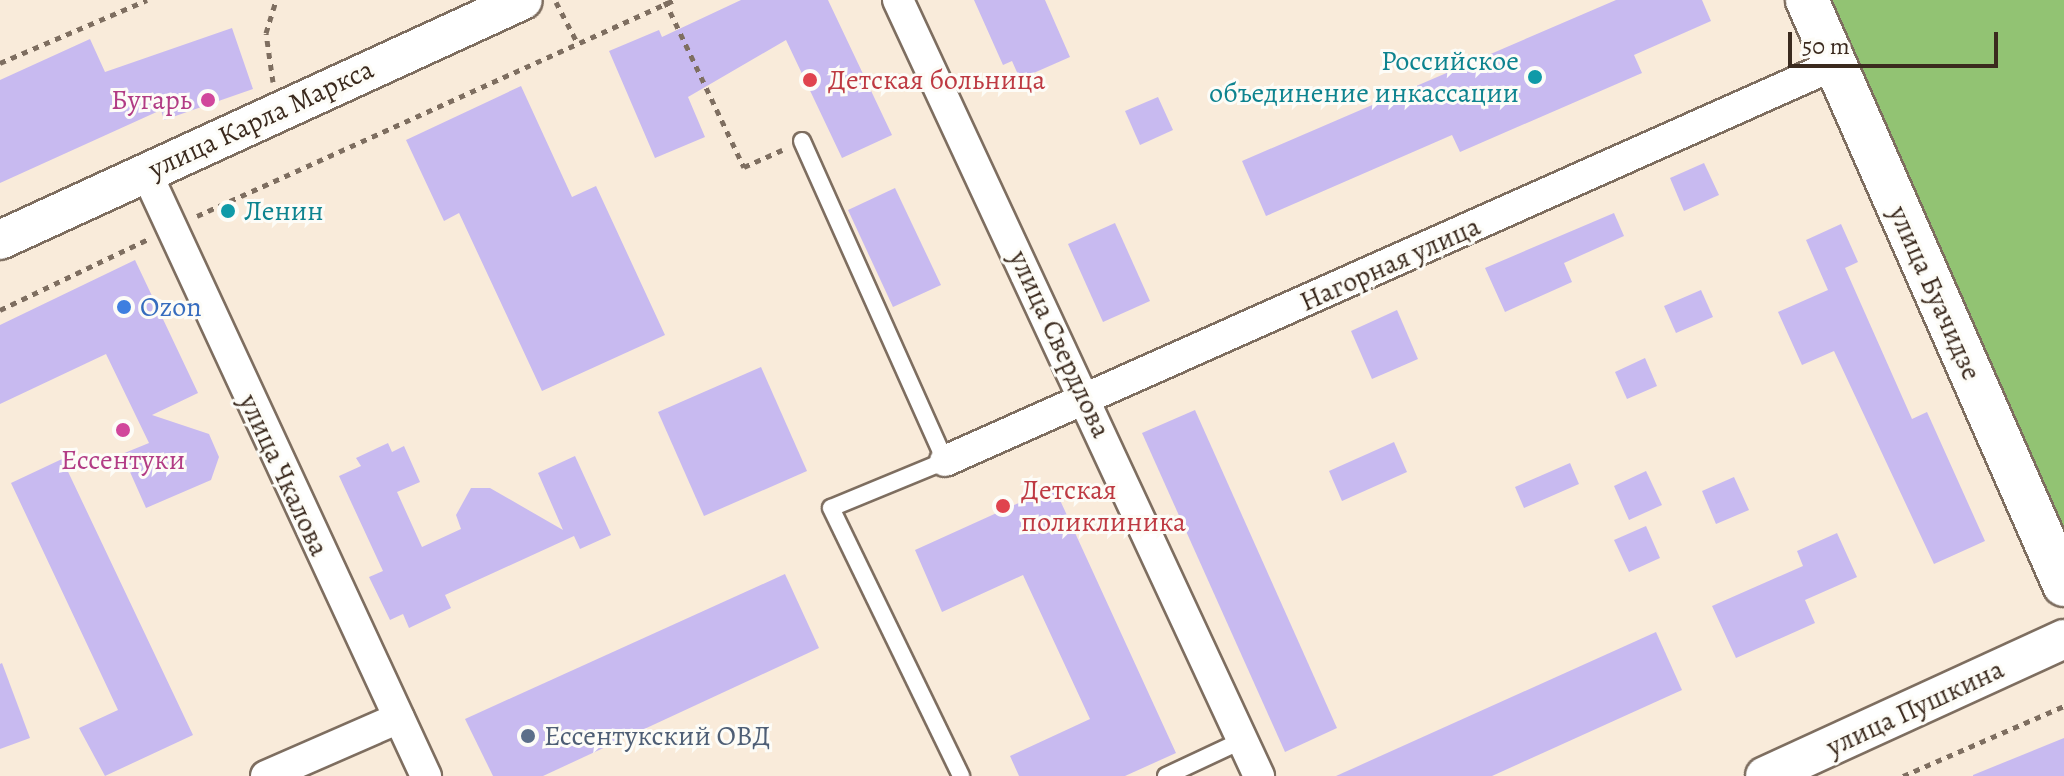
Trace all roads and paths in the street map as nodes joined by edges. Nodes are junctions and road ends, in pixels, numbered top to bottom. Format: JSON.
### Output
{"nodes":[{"id":1,"x":147,"y":0,"type":"edge"},
{"id":2,"x":276,"y":0,"type":"edge"},
{"id":3,"x":523,"y":0,"type":"edge"},
{"id":4,"x":556,"y":0,"type":"edge"},
{"id":5,"x":674,"y":0,"type":"edge"},
{"id":6,"x":898,"y":0,"type":"edge"},
{"id":7,"x":1807,"y":0,"type":"edge"},
{"id":8,"x":666,"y":2,"type":"edge"},
{"id":9,"x":578,"y":44,"type":"junction"},
{"id":10,"x":0,"y":63,"type":"edge"},
{"id":11,"x":1834,"y":65,"type":"junction"},
{"id":12,"x":282,"y":110,"type":"junction"},
{"id":13,"x":802,"y":141,"type":"joint"},
{"id":14,"x":146,"y":172,"type":"junction"},
{"id":15,"x":167,"y":230,"type":"junction"},
{"id":16,"x":0,"y":240,"type":"edge"},
{"id":17,"x":0,"y":310,"type":"edge"},
{"id":18,"x":1087,"y":400,"type":"junction"},
{"id":19,"x":945,"y":461,"type":"junction"},
{"id":20,"x":2064,"y":585,"type":"edge"},
{"id":21,"x":2064,"y":639,"type":"edge"},
{"id":22,"x":2064,"y":706,"type":"edge"},
{"id":23,"x":399,"y":718,"type":"junction"},
{"id":24,"x":1243,"y":740,"type":"junction"},
{"id":25,"x":266,"y":776,"type":"edge"},
{"id":26,"x":426,"y":776,"type":"edge"},
{"id":27,"x":961,"y":776,"type":"edge"},
{"id":28,"x":1166,"y":776,"type":"edge"},
{"id":29,"x":1259,"y":776,"type":"edge"},
{"id":30,"x":1765,"y":776,"type":"edge"},
{"id":31,"x":1903,"y":776,"type":"edge"}],
"edges":[{"from":1,"to":10,"type":"path"},
{"from":2,"to":12,"type":"path"},
{"from":3,"to":12,"type":"street","name":"улица Карла Маркса"},
{"from":4,"to":9,"type":"path"},
{"from":5,"to":8,"type":"path"},
{"from":6,"to":18,"type":"street","name":"улица Свердлова"},
{"from":7,"to":11,"type":"main road","name":"улица Буачидзе"},
{"from":8,"to":9,"type":"path"},
{"from":8,"to":13,"type":"path"},
{"from":9,"to":15,"type":"path"},
{"from":11,"to":18,"type":"street","name":"Нагорная улица"},
{"from":11,"to":20,"type":"main road","name":"улица Буачидзе"},
{"from":12,"to":14,"type":"street","name":"улица Карла Маркса"},
{"from":13,"to":19,"type":"lane"},
{"from":14,"to":15,"type":"street","name":"улица Чкалова"},
{"from":14,"to":16,"type":"street","name":"улица Карла Маркса"},
{"from":15,"to":17,"type":"path"},
{"from":15,"to":23,"type":"street","name":"улица Чкалова"},
{"from":18,"to":19,"type":"street","name":"Нагорная улица"},
{"from":18,"to":24,"type":"street","name":"улица Свердлова"},
{"from":19,"to":27,"type":"lane"},
{"from":21,"to":30,"type":"street","name":"улица Пушкина"},
{"from":22,"to":31,"type":"path"},
{"from":23,"to":25,"type":"street"},
{"from":23,"to":26,"type":"street","name":"улица Чкалова"},
{"from":24,"to":28,"type":"lane"},
{"from":24,"to":29,"type":"street","name":"улица Свердлова"}]}
